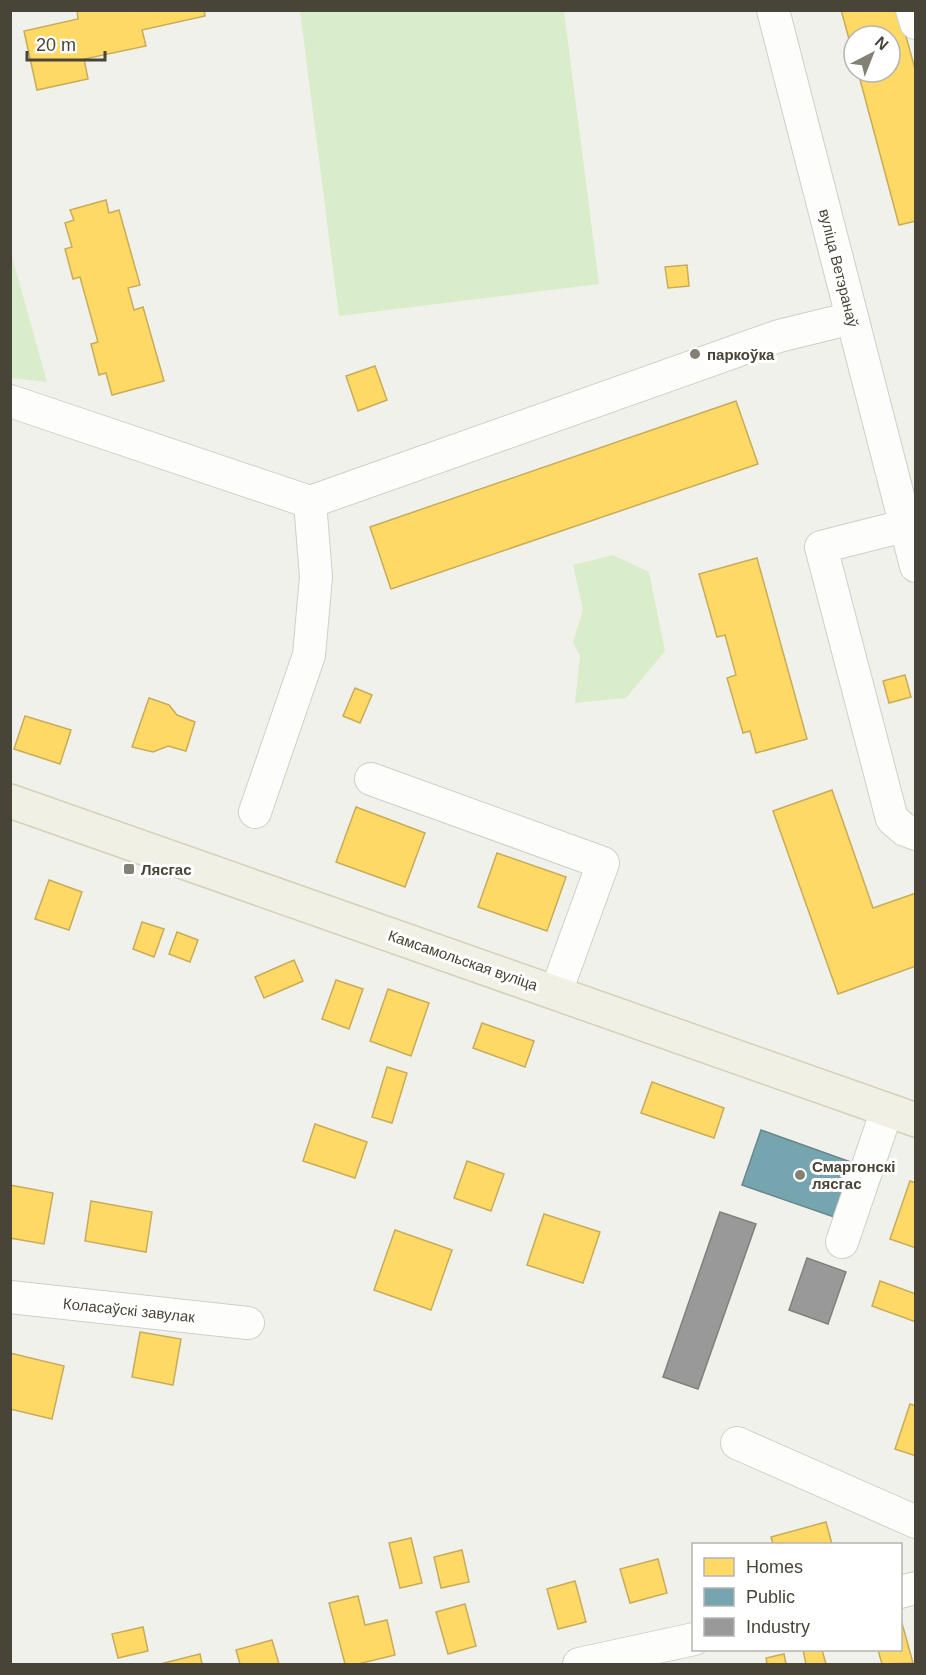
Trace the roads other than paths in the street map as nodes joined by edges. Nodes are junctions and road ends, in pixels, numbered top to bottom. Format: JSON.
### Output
{"nodes":[{"id":1,"x":773,"y":10,"type":"edge"},
{"id":2,"x":912,"y":10,"type":"edge"},
{"id":3,"x":915,"y":23,"type":"edge"},
{"id":4,"x":852,"y":318,"type":"junction"},
{"id":5,"x":10,"y":400,"type":"edge"},
{"id":6,"x":310,"y":502,"type":"junction"},
{"id":7,"x":910,"y":524,"type":"edge"},
{"id":8,"x":915,"y":566,"type":"edge"},
{"id":9,"x":371,"y":778,"type":"dead end"},
{"id":10,"x":10,"y":801,"type":"edge"},
{"id":11,"x":255,"y":812,"type":"dead end"},
{"id":12,"x":915,"y":834,"type":"edge"},
{"id":13,"x":556,"y":992,"type":"junction"},
{"id":14,"x":901,"y":1115,"type":"edge"},
{"id":15,"x":842,"y":1242,"type":"dead end"},
{"id":16,"x":10,"y":1298,"type":"edge"},
{"id":17,"x":248,"y":1323,"type":"dead end"},
{"id":18,"x":737,"y":1443,"type":"dead end"},
{"id":19,"x":915,"y":1522,"type":"edge"},
{"id":20,"x":692,"y":1639,"type":"edge"},
{"id":21,"x":579,"y":1665,"type":"edge"}],
"edges":[{"from":1,"to":4,"type":"street","name":"вуліца Ветэранаў"},
{"from":2,"to":3,"type":"street"},
{"from":4,"to":6,"type":"street"},
{"from":4,"to":7,"type":"street","name":"вуліца Ветэранаў"},
{"from":5,"to":6,"type":"street"},
{"from":6,"to":11,"type":"street"},
{"from":7,"to":8,"type":"street","name":"вуліца Ветэранаў"},
{"from":7,"to":12,"type":"street"},
{"from":9,"to":13,"type":"street"},
{"from":10,"to":13,"type":"main road","name":"Камсамольская вуліца"},
{"from":13,"to":14,"type":"main road","name":"Камсамольская вуліца"},
{"from":14,"to":15,"type":"street"},
{"from":16,"to":17,"type":"street","name":"Коласаўскі завулак"},
{"from":18,"to":19,"type":"street"},
{"from":20,"to":21,"type":"street"}]}
